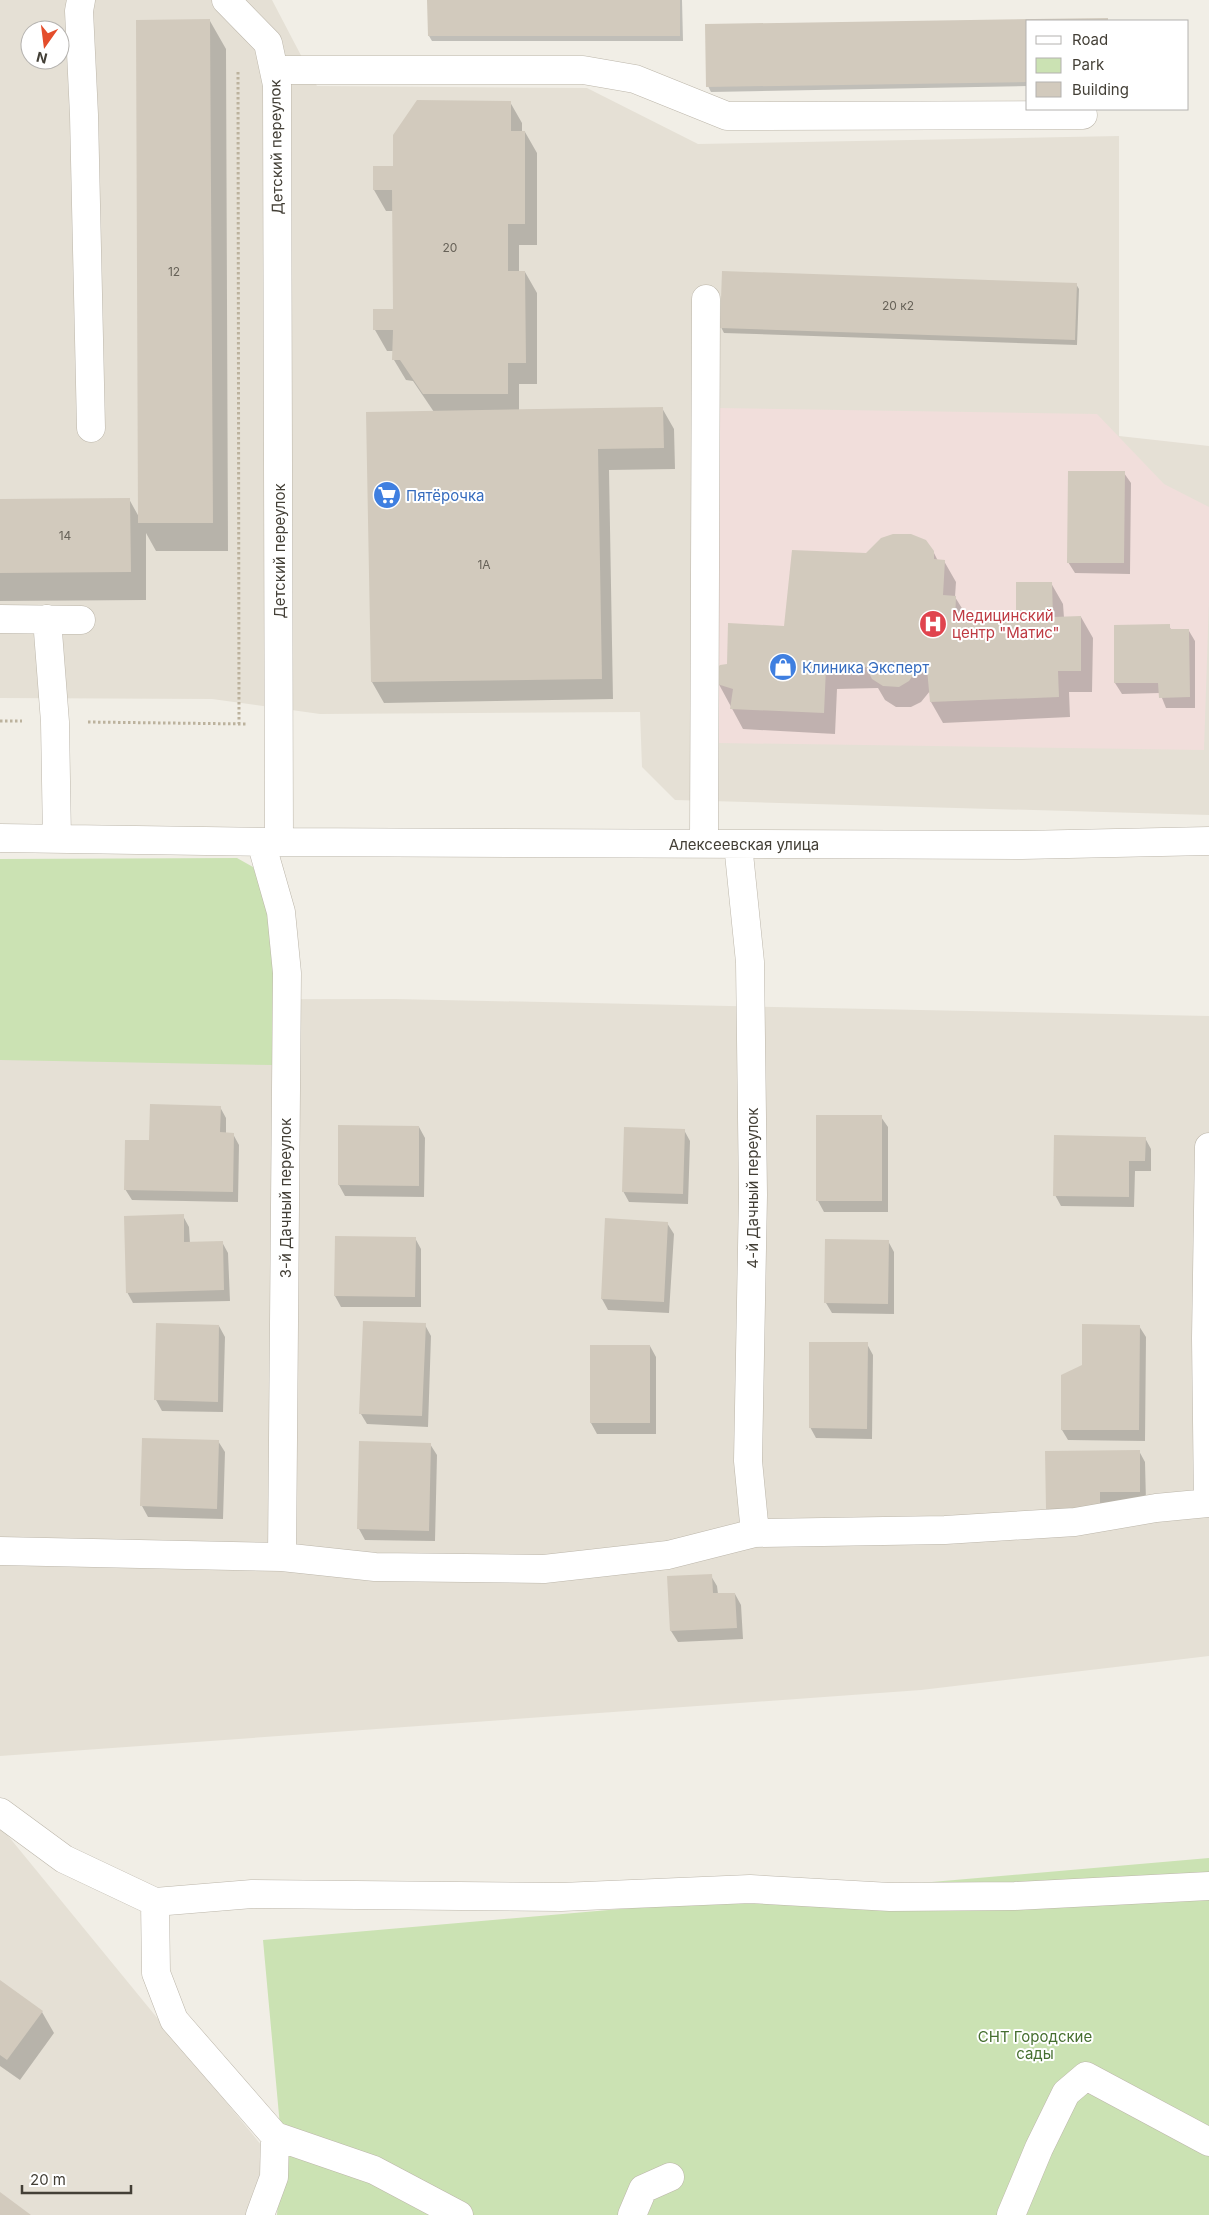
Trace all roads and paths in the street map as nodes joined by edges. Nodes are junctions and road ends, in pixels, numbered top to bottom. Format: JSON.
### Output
{"nodes":[{"id":1,"x":81,"y":0,"type":"edge"},
{"id":2,"x":226,"y":0,"type":"edge"},
{"id":3,"x":238,"y":62,"type":"dead end"},
{"id":4,"x":274,"y":70,"type":"junction"},
{"id":5,"x":1083,"y":115,"type":"dead end"},
{"id":6,"x":706,"y":299,"type":"dead end"},
{"id":7,"x":90,"y":428,"type":"dead end"},
{"id":8,"x":0,"y":619,"type":"edge"},
{"id":9,"x":47,"y":620,"type":"junction"},
{"id":10,"x":81,"y":620,"type":"dead end"},
{"id":11,"x":0,"y":721,"type":"edge"},
{"id":12,"x":55,"y":722,"type":"junction"},
{"id":13,"x":239,"y":724,"type":"junction"},
{"id":14,"x":279,"y":724,"type":"junction"},
{"id":15,"x":0,"y":838,"type":"edge"},
{"id":16,"x":57,"y":839,"type":"junction"},
{"id":17,"x":1209,"y":841,"type":"edge"},
{"id":18,"x":270,"y":842,"type":"junction"},
{"id":19,"x":704,"y":844,"type":"junction"},
{"id":20,"x":738,"y":844,"type":"junction"},
{"id":21,"x":1209,"y":1147,"type":"edge"},
{"id":22,"x":1208,"y":1503,"type":"edge"},
{"id":23,"x":755,"y":1533,"type":"junction"},
{"id":24,"x":0,"y":1551,"type":"edge"},
{"id":25,"x":282,"y":1556,"type":"junction"},
{"id":26,"x":0,"y":1812,"type":"edge"},
{"id":27,"x":1209,"y":1886,"type":"edge"},
{"id":28,"x":155,"y":1902,"type":"junction"},
{"id":29,"x":275,"y":2136,"type":"junction"},
{"id":30,"x":1209,"y":2142,"type":"edge"},
{"id":31,"x":670,"y":2177,"type":"dead end"},
{"id":32,"x":260,"y":2215,"type":"edge"},
{"id":33,"x":459,"y":2215,"type":"edge"},
{"id":34,"x":632,"y":2215,"type":"edge"},
{"id":35,"x":1011,"y":2215,"type":"edge"}],
"edges":[{"from":1,"to":7,"type":"street"},
{"from":2,"to":4,"type":"street","name":"Детский переулок"},
{"from":3,"to":13,"type":"path"},
{"from":4,"to":5,"type":"street"},
{"from":4,"to":14,"type":"street","name":"Детский переулок"},
{"from":6,"to":19,"type":"street"},
{"from":8,"to":9,"type":"street"},
{"from":9,"to":10,"type":"street"},
{"from":9,"to":12,"type":"street"},
{"from":11,"to":12,"type":"path"},
{"from":12,"to":13,"type":"path"},
{"from":12,"to":16,"type":"street"},
{"from":13,"to":14,"type":"path"},
{"from":14,"to":18,"type":"street","name":"Детский переулок"},
{"from":15,"to":16,"type":"street"},
{"from":16,"to":18,"type":"street"},
{"from":17,"to":20,"type":"street","name":"Алексеевская улица"},
{"from":18,"to":19,"type":"street","name":"Алексеевская улица"},
{"from":18,"to":25,"type":"street","name":"3-й Дачный переулок"},
{"from":19,"to":20,"type":"street","name":"Алексеевская улица"},
{"from":20,"to":23,"type":"street","name":"4-й Дачный переулок"},
{"from":21,"to":22,"type":"street"},
{"from":22,"to":23,"type":"street"},
{"from":23,"to":25,"type":"street"},
{"from":24,"to":25,"type":"street"},
{"from":26,"to":28,"type":"street"},
{"from":27,"to":28,"type":"street"},
{"from":28,"to":29,"type":"street"},
{"from":29,"to":32,"type":"street"},
{"from":29,"to":33,"type":"street"},
{"from":30,"to":35,"type":"street"},
{"from":31,"to":34,"type":"street"}]}
